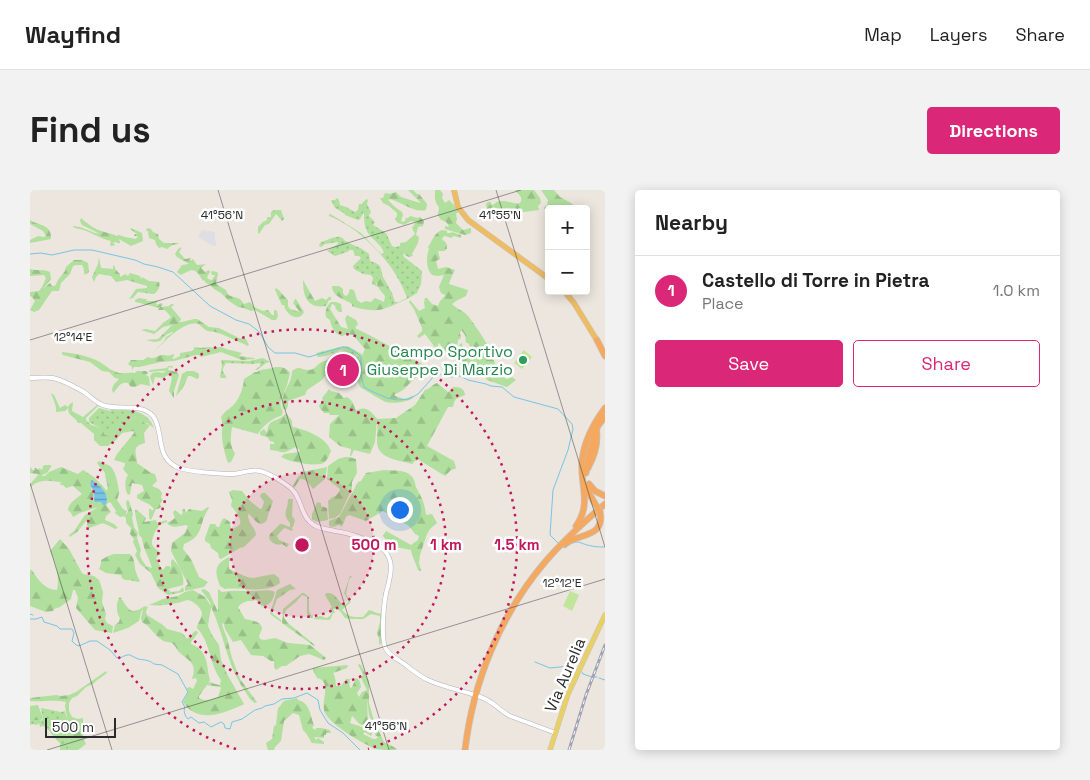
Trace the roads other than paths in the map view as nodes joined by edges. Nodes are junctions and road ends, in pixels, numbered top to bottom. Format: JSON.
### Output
{"nodes":[{"id":1,"x":454,"y":190,"type":"edge"},
{"id":2,"x":465,"y":219,"type":"dead end"},
{"id":3,"x":482,"y":229,"type":"junction"},
{"id":4,"x":490,"y":233,"type":"dead end"},
{"id":5,"x":498,"y":243,"type":"junction"},
{"id":6,"x":545,"y":276,"type":"edge"},
{"id":7,"x":545,"y":276,"type":"edge"},
{"id":8,"x":567,"y":295,"type":"edge"},
{"id":9,"x":568,"y":295,"type":"edge"},
{"id":10,"x":570,"y":306,"type":"dead end"},
{"id":11,"x":583,"y":317,"type":"junction"},
{"id":12,"x":599,"y":342,"type":"junction"},
{"id":13,"x":605,"y":352,"type":"edge"},
{"id":14,"x":30,"y":378,"type":"edge"},
{"id":15,"x":605,"y":408,"type":"edge"},
{"id":16,"x":605,"y":415,"type":"edge"},
{"id":17,"x":594,"y":428,"type":"junction"},
{"id":18,"x":605,"y":496,"type":"edge"},
{"id":19,"x":605,"y":505,"type":"edge"},
{"id":20,"x":544,"y":565,"type":"junction"},
{"id":21,"x":605,"y":615,"type":"edge"},
{"id":22,"x":554,"y":730,"type":"junction"},
{"id":23,"x":551,"y":748,"type":"edge"},
{"id":24,"x":466,"y":750,"type":"edge"}],
"edges":[{"from":1,"to":3,"type":"highway"},
{"from":1,"to":5,"type":"highway"},
{"from":2,"to":5,"type":"highway"},
{"from":3,"to":4,"type":"highway"},
{"from":3,"to":6,"type":"highway"},
{"from":5,"to":7,"type":"highway"},
{"from":8,"to":11,"type":"highway"},
{"from":9,"to":12,"type":"highway"},
{"from":10,"to":11,"type":"highway"},
{"from":11,"to":12,"type":"highway"},
{"from":12,"to":13,"type":"highway"},
{"from":14,"to":22,"type":"main road"},
{"from":15,"to":17,"type":"highway"},
{"from":16,"to":17,"type":"highway"},
{"from":17,"to":18,"type":"highway"},
{"from":17,"to":20,"type":"highway"},
{"from":17,"to":20,"type":"highway"},
{"from":19,"to":20,"type":"highway"},
{"from":20,"to":24,"type":"highway"},
{"from":21,"to":22,"type":"main road","name":"Via Aurelia"},
{"from":22,"to":23,"type":"main road","name":"Via Aurelia"}]}
